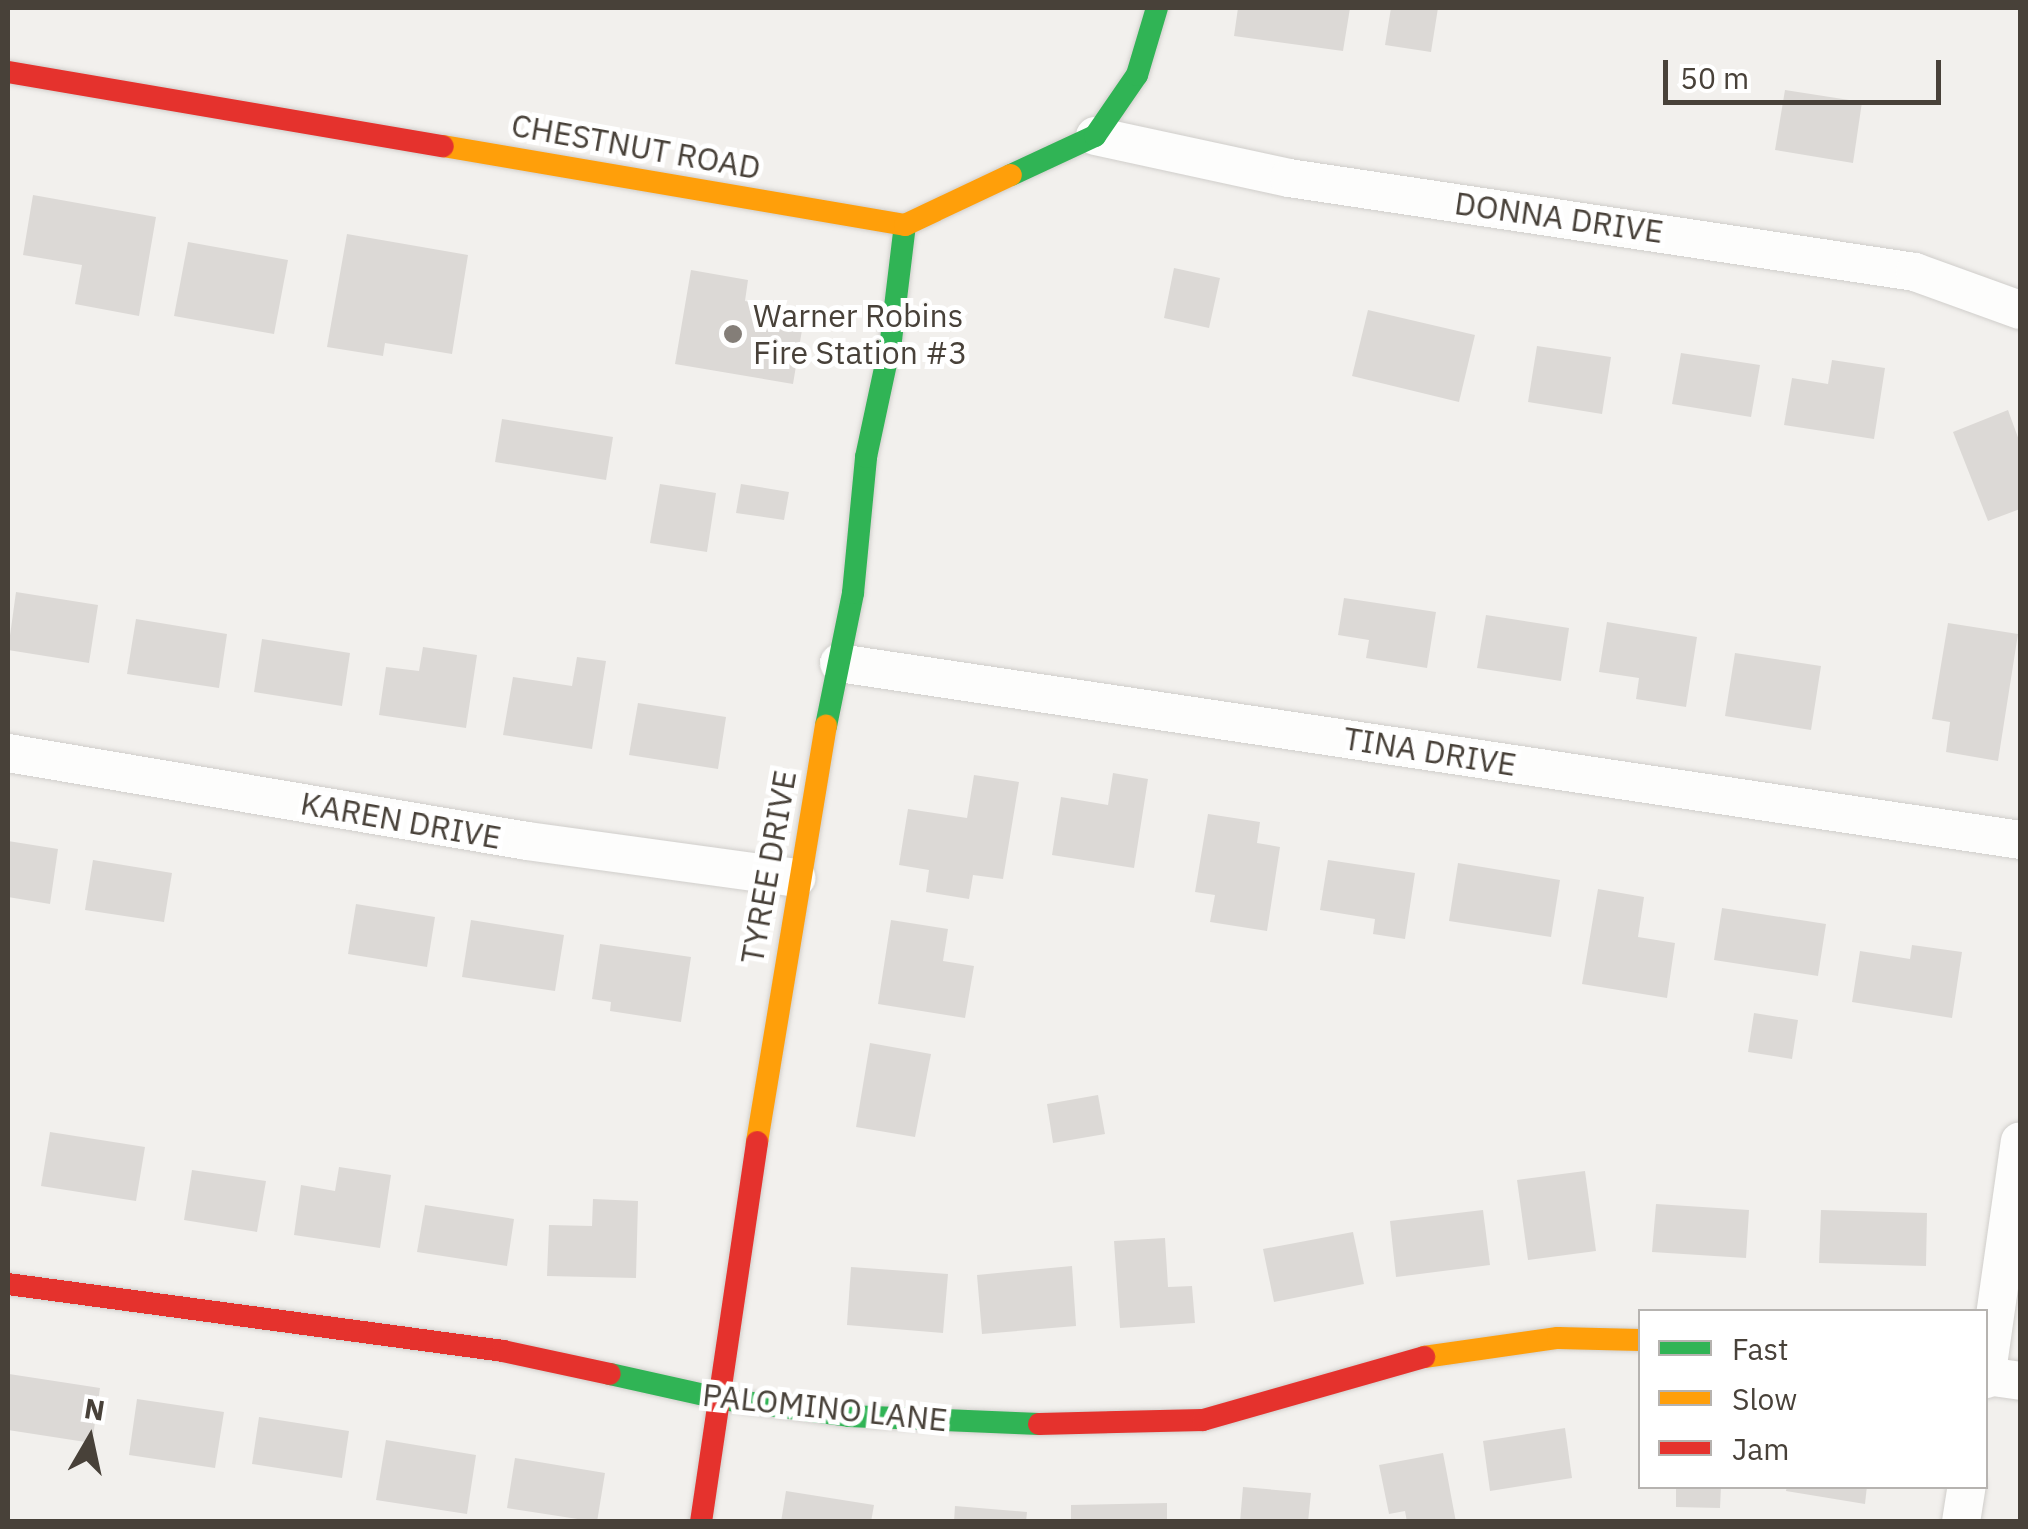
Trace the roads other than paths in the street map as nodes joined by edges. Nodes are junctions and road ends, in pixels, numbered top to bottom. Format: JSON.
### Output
{"nodes":[{"id":1,"x":1158,"y":8,"type":"edge"},
{"id":2,"x":8,"y":72,"type":"edge"},
{"id":3,"x":1094,"y":136,"type":"junction"},
{"id":4,"x":905,"y":225,"type":"junction"},
{"id":5,"x":2020,"y":310,"type":"edge"},
{"id":6,"x":839,"y":663,"type":"junction"},
{"id":7,"x":8,"y":754,"type":"edge"},
{"id":8,"x":2020,"y":840,"type":"edge"},
{"id":9,"x":796,"y":878,"type":"junction"},
{"id":10,"x":2020,"y":1140,"type":"edge"},
{"id":11,"x":8,"y":1284,"type":"edge"},
{"id":12,"x":1638,"y":1340,"type":"edge"},
{"id":13,"x":1988,"y":1363,"type":"edge"},
{"id":14,"x":1988,"y":1377,"type":"edge"},
{"id":15,"x":2020,"y":1381,"type":"edge"},
{"id":16,"x":722,"y":1399,"type":"junction"},
{"id":17,"x":1968,"y":1489,"type":"edge"},
{"id":18,"x":700,"y":1522,"type":"edge"},
{"id":19,"x":1962,"y":1522,"type":"edge"}],
"edges":[{"from":1,"to":3,"type":"street"},
{"from":2,"to":4,"type":"street","name":"CHESTNUT ROAD"},
{"from":3,"to":4,"type":"street"},
{"from":3,"to":5,"type":"street","name":"DONNA DRIVE"},
{"from":4,"to":6,"type":"street","name":"TYREE DRIVE"},
{"from":6,"to":8,"type":"street","name":"TINA DRIVE"},
{"from":6,"to":9,"type":"street","name":"TYREE DRIVE"},
{"from":7,"to":9,"type":"street","name":"KAREN DRIVE"},
{"from":9,"to":16,"type":"street","name":"TYREE DRIVE"},
{"from":10,"to":13,"type":"street"},
{"from":11,"to":16,"type":"street","name":"PALOMINO LANE"},
{"from":12,"to":16,"type":"street","name":"PALOMINO LANE"},
{"from":14,"to":15,"type":"street"},
{"from":16,"to":18,"type":"street","name":"TYREE DRIVE"},
{"from":17,"to":19,"type":"street"}]}
